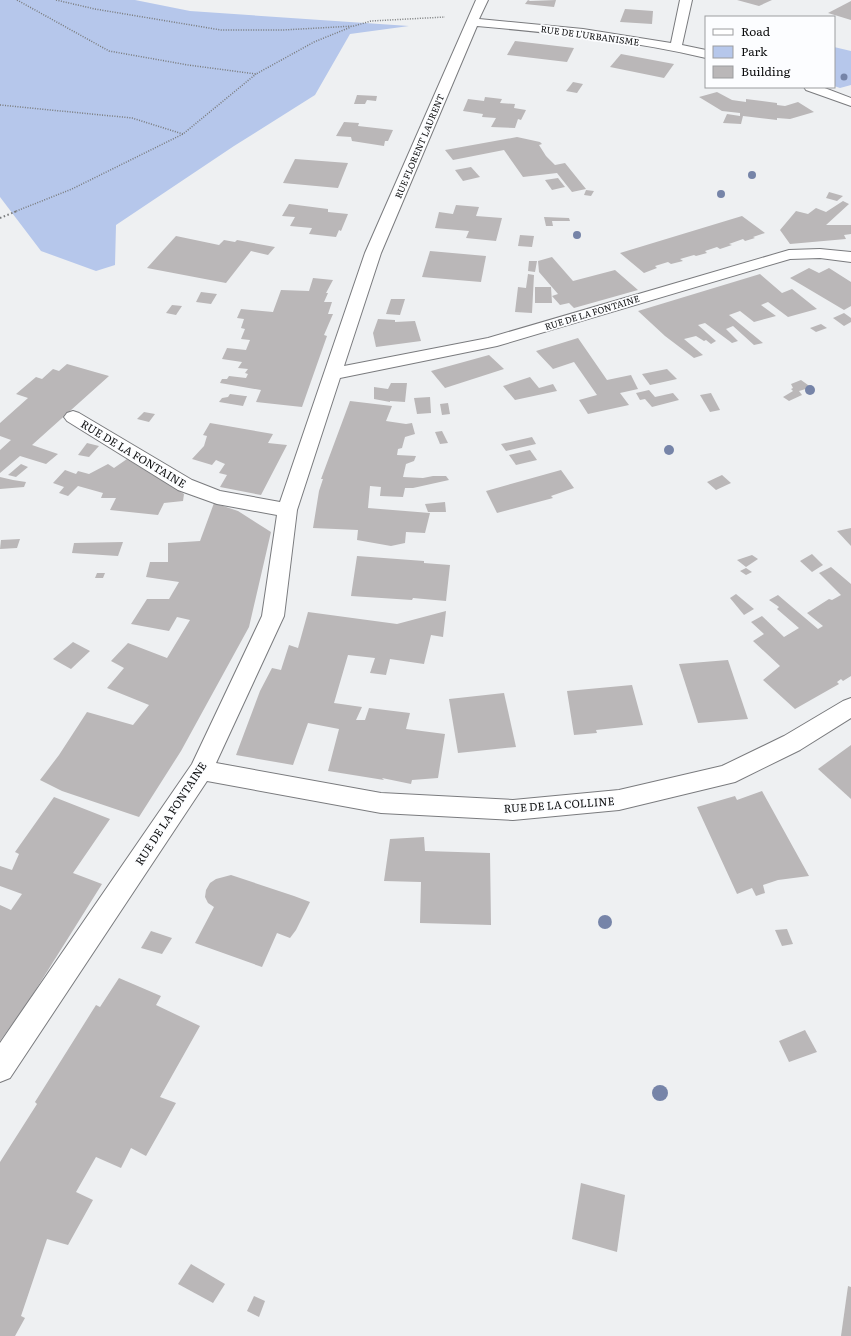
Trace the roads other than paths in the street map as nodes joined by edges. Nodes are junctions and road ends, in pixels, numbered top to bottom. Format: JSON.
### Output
{"nodes":[{"id":1,"x":482,"y":0,"type":"edge"},
{"id":2,"x":686,"y":0,"type":"edge"},
{"id":3,"x":474,"y":19,"type":"junction"},
{"id":4,"x":676,"y":47,"type":"junction"},
{"id":5,"x":705,"y":54,"type":"edge"},
{"id":6,"x":813,"y":88,"type":"edge"},
{"id":7,"x":851,"y":102,"type":"edge"},
{"id":8,"x":851,"y":257,"type":"edge"},
{"id":9,"x":360,"y":293,"type":"joint"},
{"id":10,"x":332,"y":374,"type":"junction"},
{"id":11,"x":73,"y":417,"type":"dead end"},
{"id":12,"x":288,"y":510,"type":"junction"},
{"id":13,"x":851,"y":707,"type":"edge"},
{"id":14,"x":201,"y":770,"type":"junction"},
{"id":15,"x":0,"y":1068,"type":"edge"}],
"edges":[{"from":1,"to":3,"type":"street","name":"RUE FLORENT LAURENT"},
{"from":2,"to":4,"type":"street"},
{"from":3,"to":4,"type":"street","name":"RUE DE L'URBANISME"},
{"from":3,"to":9,"type":"street","name":"RUE FLORENT LAURENT"},
{"from":4,"to":5,"type":"street","name":"RUE DE L'URBANISME"},
{"from":6,"to":7,"type":"street"},
{"from":8,"to":10,"type":"street","name":"RUE DE LA FONTAINE"},
{"from":9,"to":10,"type":"street","name":"RUE DE LA FONTAINE"},
{"from":10,"to":12,"type":"street","name":"RUE DE LA FONTAINE"},
{"from":11,"to":12,"type":"street","name":"RUE DE LA FONTAINE"},
{"from":12,"to":14,"type":"street","name":"RUE DE LA FONTAINE"},
{"from":13,"to":14,"type":"street","name":"RUE DE LA COLLINE"},
{"from":14,"to":15,"type":"street","name":"RUE DE LA FONTAINE"}]}
